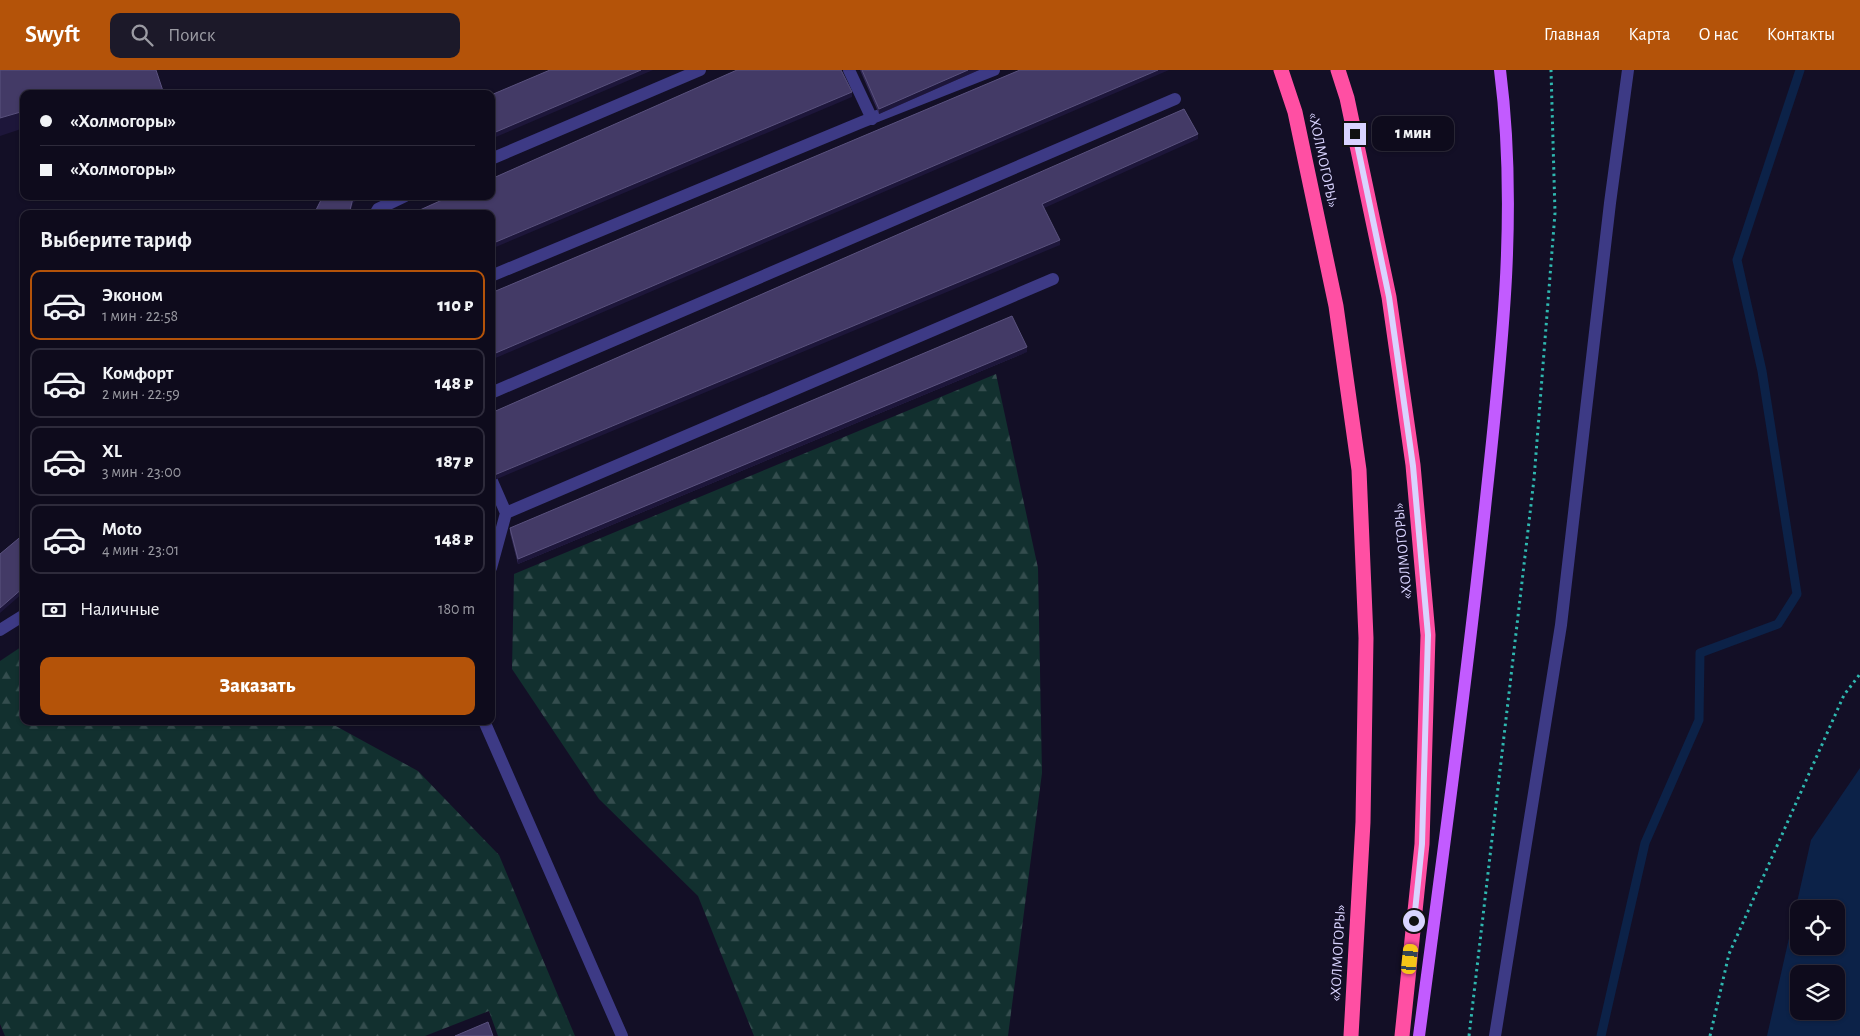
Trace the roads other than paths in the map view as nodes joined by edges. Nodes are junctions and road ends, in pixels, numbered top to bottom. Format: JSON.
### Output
{"nodes":[{"id":1,"x":700,"y":70,"type":"edge"},
{"id":2,"x":849,"y":70,"type":"edge"},
{"id":3,"x":994,"y":70,"type":"edge"},
{"id":4,"x":1281,"y":70,"type":"edge"},
{"id":5,"x":1338,"y":70,"type":"edge"},
{"id":6,"x":1500,"y":70,"type":"edge"},
{"id":7,"x":1628,"y":70,"type":"edge"},
{"id":8,"x":1175,"y":99,"type":"dead end"},
{"id":9,"x":872,"y":119,"type":"junction"},
{"id":10,"x":495,"y":157,"type":"edge"},
{"id":11,"x":397,"y":200,"type":"edge"},
{"id":12,"x":377,"y":210,"type":"edge"},
{"id":13,"x":495,"y":274,"type":"edge"},
{"id":14,"x":1054,"y":279,"type":"dead end"},
{"id":15,"x":495,"y":391,"type":"edge"},
{"id":16,"x":495,"y":488,"type":"edge"},
{"id":17,"x":506,"y":513,"type":"junction"},
{"id":18,"x":495,"y":553,"type":"edge"},
{"id":19,"x":20,"y":618,"type":"edge"},
{"id":20,"x":0,"y":630,"type":"edge"},
{"id":21,"x":486,"y":725,"type":"edge"},
{"id":22,"x":622,"y":1036,"type":"edge"},
{"id":23,"x":1351,"y":1036,"type":"edge"},
{"id":24,"x":1402,"y":1036,"type":"edge"},
{"id":25,"x":1419,"y":1036,"type":"edge"},
{"id":26,"x":1495,"y":1036,"type":"edge"}],
"edges":[{"from":1,"to":10,"type":"street"},
{"from":2,"to":9,"type":"street"},
{"from":3,"to":9,"type":"street"},
{"from":4,"to":23,"type":"highway","name":"«ХОЛМОГОРЫ»"},
{"from":5,"to":24,"type":"highway","name":"«ХОЛМОГОРЫ»"},
{"from":6,"to":25,"type":"main road"},
{"from":7,"to":26,"type":"street"},
{"from":8,"to":15,"type":"street"},
{"from":9,"to":13,"type":"street"},
{"from":11,"to":12,"type":"street"},
{"from":14,"to":17,"type":"street"},
{"from":16,"to":17,"type":"street"},
{"from":17,"to":18,"type":"street"},
{"from":19,"to":20,"type":"street"},
{"from":21,"to":22,"type":"street"}]}
